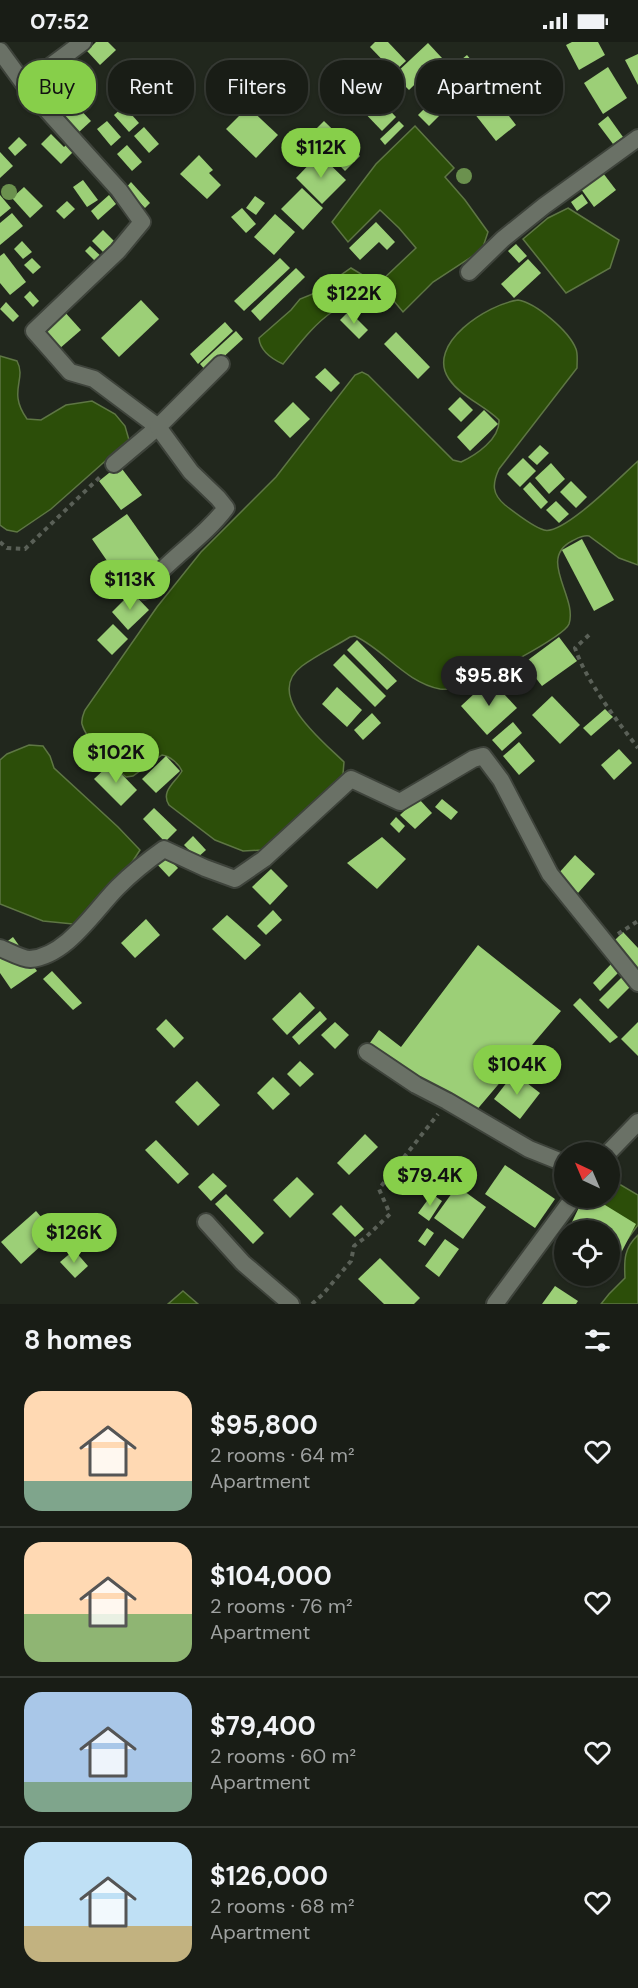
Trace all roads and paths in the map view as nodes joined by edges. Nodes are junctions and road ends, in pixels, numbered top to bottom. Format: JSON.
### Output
{"nodes":[{"id":1,"x":83,"y":42,"type":"edge"},
{"id":2,"x":0,"y":51,"type":"edge"},
{"id":3,"x":59,"y":60,"type":"edge"},
{"id":4,"x":18,"y":76,"type":"edge"},
{"id":5,"x":50,"y":114,"type":"edge"},
{"id":6,"x":638,"y":138,"type":"edge"},
{"id":7,"x":468,"y":272,"type":"dead end"},
{"id":8,"x":221,"y":364,"type":"dead end"},
{"id":9,"x":158,"y":428,"type":"junction"},
{"id":10,"x":114,"y":464,"type":"joint"},
{"id":11,"x":0,"y":542,"type":"edge"},
{"id":12,"x":144,"y":591,"type":"dead end"},
{"id":13,"x":589,"y":636,"type":"dead end"},
{"id":14,"x":638,"y":748,"type":"edge"},
{"id":15,"x":0,"y":948,"type":"edge"},
{"id":16,"x":638,"y":983,"type":"edge"},
{"id":17,"x":367,"y":1052,"type":"dead end"},
{"id":18,"x":447,"y":1101,"type":"junction"},
{"id":19,"x":638,"y":1122,"type":"edge"},
{"id":20,"x":619,"y":1142,"type":"edge"},
{"id":21,"x":554,"y":1158,"type":"edge"},
{"id":22,"x":566,"y":1208,"type":"edge"},
{"id":23,"x":206,"y":1222,"type":"dead end"},
{"id":24,"x":291,"y":1304,"type":"edge"},
{"id":25,"x":312,"y":1304,"type":"edge"},
{"id":26,"x":495,"y":1304,"type":"edge"}],
"edges":[{"from":1,"to":3,"type":"street"},
{"from":2,"to":4,"type":"street"},
{"from":5,"to":9,"type":"street"},
{"from":6,"to":7,"type":"street"},
{"from":8,"to":9,"type":"street"},
{"from":9,"to":10,"type":"street"},
{"from":9,"to":12,"type":"street"},
{"from":10,"to":11,"type":"path"},
{"from":13,"to":14,"type":"path"},
{"from":15,"to":16,"type":"street"},
{"from":17,"to":18,"type":"street"},
{"from":18,"to":21,"type":"street"},
{"from":18,"to":25,"type":"path"},
{"from":19,"to":20,"type":"street"},
{"from":22,"to":26,"type":"street"},
{"from":23,"to":24,"type":"street"}]}
